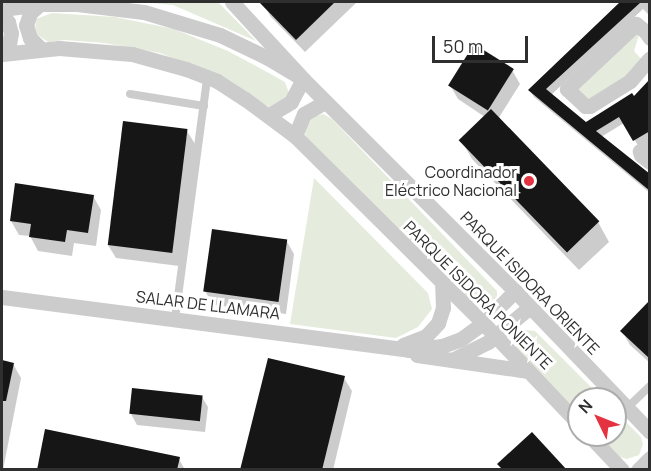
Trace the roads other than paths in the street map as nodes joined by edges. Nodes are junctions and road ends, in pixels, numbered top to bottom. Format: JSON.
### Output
{"nodes":[{"id":1,"x":232,"y":2,"type":"edge"},
{"id":2,"x":40,"y":4,"type":"junction"},
{"id":3,"x":118,"y":4,"type":"edge"},
{"id":4,"x":2,"y":9,"type":"edge"},
{"id":5,"x":2,"y":15,"type":"edge"},
{"id":6,"x":650,"y":38,"type":"edge"},
{"id":7,"x":40,"y":48,"type":"junction"},
{"id":8,"x":2,"y":54,"type":"edge"},
{"id":9,"x":650,"y":58,"type":"edge"},
{"id":10,"x":207,"y":78,"type":"junction"},
{"id":11,"x":303,"y":79,"type":"junction"},
{"id":12,"x":130,"y":94,"type":"dead end"},
{"id":13,"x":325,"y":102,"type":"junction"},
{"id":14,"x":204,"y":106,"type":"junction"},
{"id":15,"x":269,"y":115,"type":"junction"},
{"id":16,"x":295,"y":136,"type":"junction"},
{"id":17,"x":650,"y":145,"type":"edge"},
{"id":18,"x":650,"y":162,"type":"edge"},
{"id":19,"x":442,"y":283,"type":"junction"},
{"id":20,"x":515,"y":291,"type":"junction"},
{"id":21,"x":2,"y":297,"type":"edge"},
{"id":22,"x":530,"y":307,"type":"junction"},
{"id":23,"x":175,"y":319,"type":"junction"},
{"id":24,"x":483,"y":323,"type":"junction"},
{"id":25,"x":495,"y":336,"type":"junction"},
{"id":26,"x":402,"y":349,"type":"junction"},
{"id":27,"x":452,"y":360,"type":"junction"},
{"id":28,"x":528,"y":372,"type":"junction"},
{"id":29,"x":607,"y":387,"type":"edge"},
{"id":30,"x":650,"y":387,"type":"edge"},
{"id":31,"x":627,"y":408,"type":"joint"},
{"id":32,"x":567,"y":412,"type":"edge"},
{"id":33,"x":650,"y":432,"type":"edge"},
{"id":34,"x":600,"y":447,"type":"edge"},
{"id":35,"x":650,"y":458,"type":"edge"},
{"id":36,"x":622,"y":470,"type":"edge"},
{"id":37,"x":638,"y":470,"type":"edge"}],
"edges":[{"from":1,"to":11,"type":"street"},
{"from":2,"to":3,"type":"street","name":"PARQUE ISIDORA ORIENTE"},
{"from":2,"to":4,"type":"street","name":"PARQUE ISIDORA ORIENTE"},
{"from":2,"to":7,"type":"street"},
{"from":3,"to":11,"type":"street","name":"PARQUE ISIDORA ORIENTE"},
{"from":5,"to":8,"type":"street"},
{"from":6,"to":9,"type":"street"},
{"from":7,"to":8,"type":"street","name":"PARQUE ISIDORA PONIENTE"},
{"from":7,"to":10,"type":"street","name":"PARQUE ISIDORA PONIENTE"},
{"from":10,"to":14,"type":"lane"},
{"from":10,"to":15,"type":"street","name":"PARQUE ISIDORA PONIENTE"},
{"from":11,"to":13,"type":"street","name":"PARQUE ISIDORA ORIENTE"},
{"from":11,"to":15,"type":"street"},
{"from":12,"to":14,"type":"lane"},
{"from":13,"to":16,"type":"street"},
{"from":13,"to":20,"type":"street","name":"PARQUE ISIDORA ORIENTE"},
{"from":14,"to":23,"type":"lane"},
{"from":15,"to":16,"type":"street","name":"PARQUE ISIDORA PONIENTE"},
{"from":16,"to":19,"type":"street","name":"PARQUE ISIDORA PONIENTE"},
{"from":17,"to":18,"type":"street"},
{"from":19,"to":24,"type":"street","name":"PARQUE ISIDORA PONIENTE"},
{"from":19,"to":26,"type":"street"},
{"from":20,"to":22,"type":"street","name":"PARQUE ISIDORA ORIENTE"},
{"from":20,"to":24,"type":"street","name":"SALAR DE LLAMARA"},
{"from":21,"to":23,"type":"street","name":"SALAR DE LLAMARA"},
{"from":22,"to":25,"type":"street"},
{"from":22,"to":29,"type":"street","name":"PARQUE ISIDORA ORIENTE"},
{"from":23,"to":26,"type":"street","name":"SALAR DE LLAMARA"},
{"from":24,"to":25,"type":"street","name":"PARQUE ISIDORA PONIENTE"},
{"from":24,"to":26,"type":"street","name":"SALAR DE LLAMARA"},
{"from":25,"to":27,"type":"street"},
{"from":25,"to":28,"type":"street","name":"PARQUE ISIDORA PONIENTE"},
{"from":26,"to":27,"type":"street","name":"SALAR DE LLAMARA"},
{"from":27,"to":28,"type":"street","name":"SALAR DE LLAMARA"},
{"from":28,"to":32,"type":"street","name":"PARQUE ISIDORA PONIENTE"},
{"from":30,"to":31,"type":"lane"},
{"from":31,"to":33,"type":"street","name":"PARQUE ISIDORA ORIENTE"},
{"from":34,"to":36,"type":"street"},
{"from":35,"to":37,"type":"street"}]}
